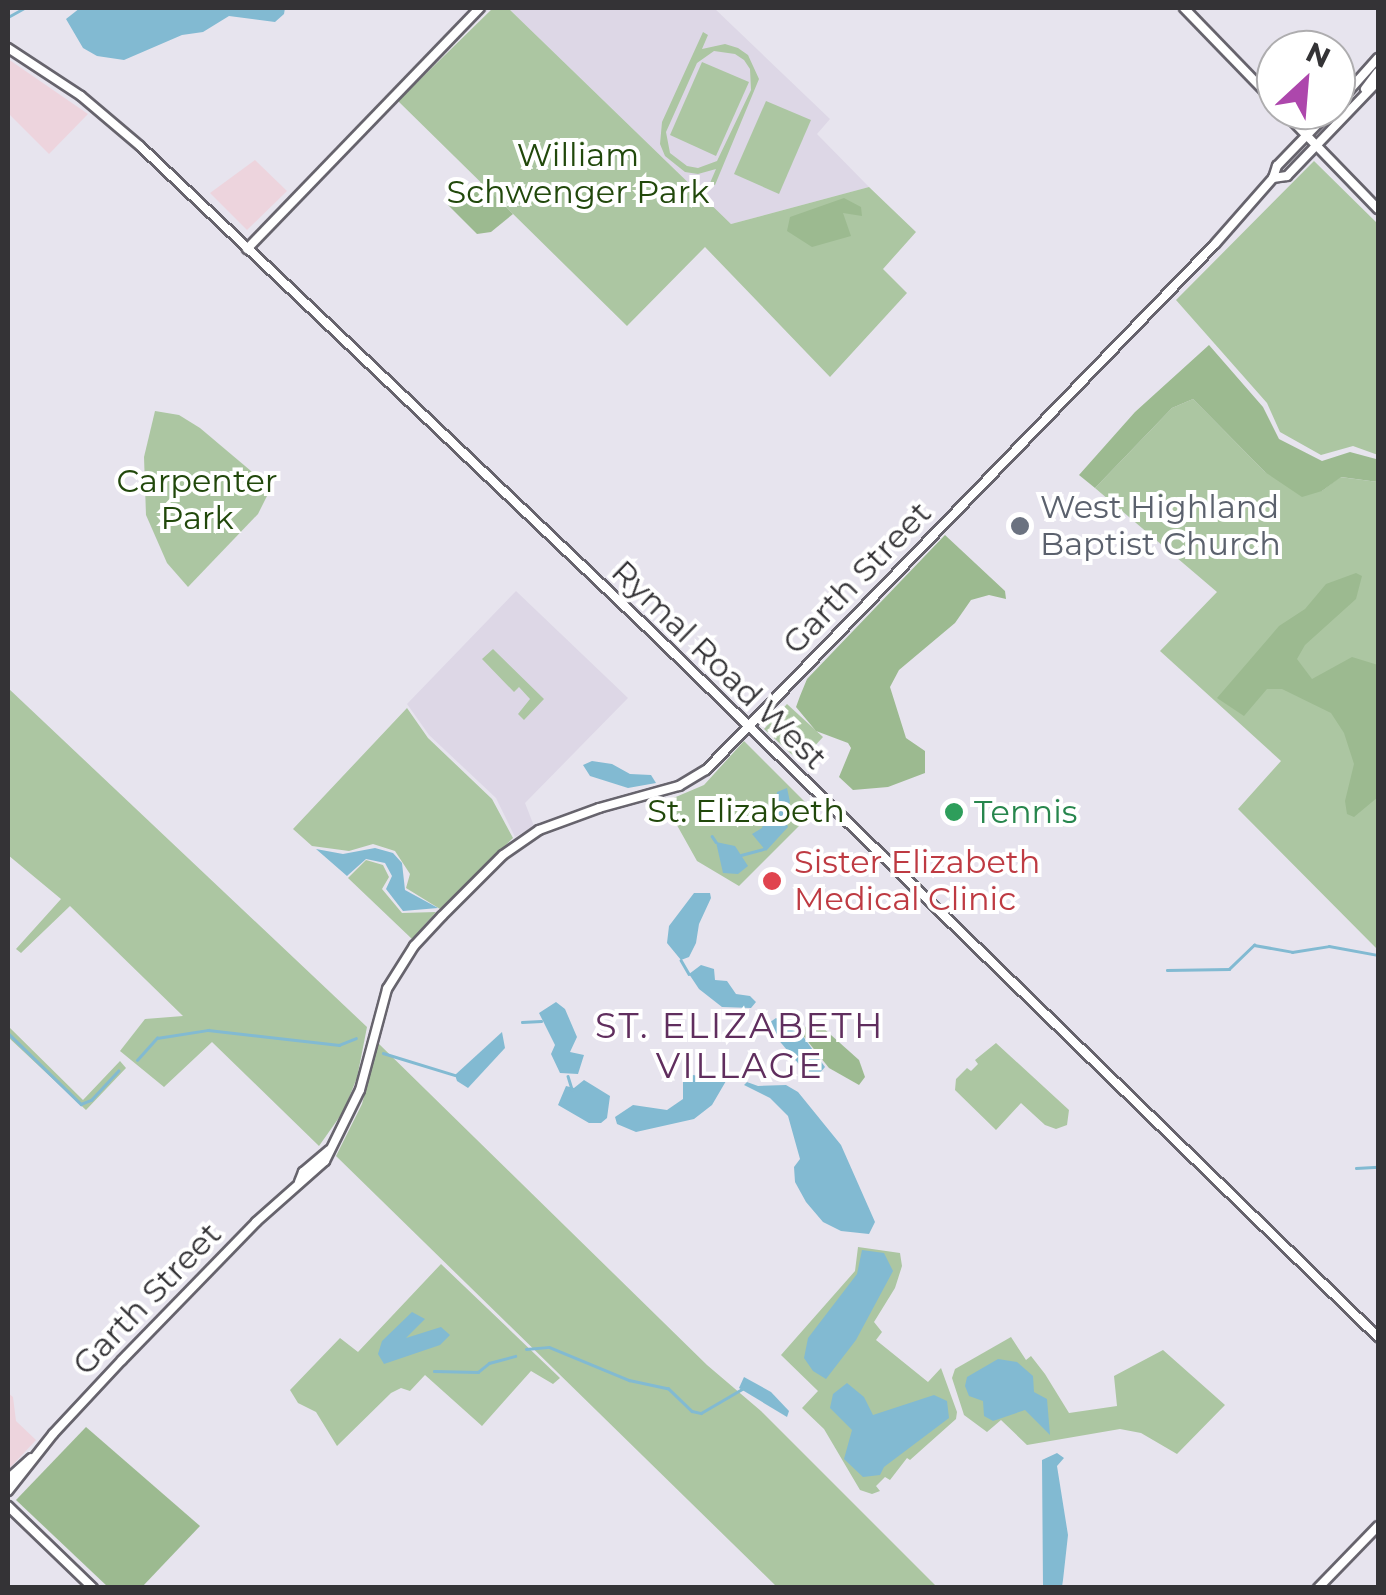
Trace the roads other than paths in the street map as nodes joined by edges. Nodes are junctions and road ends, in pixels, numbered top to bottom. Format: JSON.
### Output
{"nodes":[{"id":1,"x":480,"y":8,"type":"edge"},
{"id":2,"x":1184,"y":8,"type":"edge"},
{"id":3,"x":8,"y":48,"type":"edge"},
{"id":4,"x":1378,"y":58,"type":"edge"},
{"id":5,"x":1378,"y":72,"type":"edge"},
{"id":6,"x":1378,"y":81,"type":"edge"},
{"id":7,"x":1356,"y":82,"type":"edge"},
{"id":8,"x":1256,"y":83,"type":"edge"},
{"id":9,"x":1356,"y":102,"type":"edge"},
{"id":10,"x":1356,"y":105,"type":"edge"},
{"id":11,"x":1300,"y":130,"type":"edge"},
{"id":12,"x":1312,"y":130,"type":"edge"},
{"id":13,"x":1333,"y":130,"type":"edge"},
{"id":14,"x":1306,"y":136,"type":"junction"},
{"id":15,"x":1317,"y":147,"type":"junction"},
{"id":16,"x":1273,"y":178,"type":"junction"},
{"id":17,"x":1378,"y":209,"type":"edge"},
{"id":18,"x":246,"y":249,"type":"junction"},
{"id":19,"x":747,"y":729,"type":"junction"},
{"id":20,"x":1378,"y":1338,"type":"edge"},
{"id":21,"x":34,"y":1456,"type":"junction"},
{"id":22,"x":8,"y":1478,"type":"edge"},
{"id":23,"x":8,"y":1491,"type":"edge"},
{"id":24,"x":8,"y":1506,"type":"edge"},
{"id":25,"x":1378,"y":1526,"type":"edge"},
{"id":26,"x":93,"y":1588,"type":"edge"},
{"id":27,"x":1318,"y":1588,"type":"edge"}],
"edges":[{"from":1,"to":18,"type":"main road"},
{"from":2,"to":8,"type":"main road"},
{"from":3,"to":18,"type":"main road","name":"Rymal Road West"},
{"from":4,"to":7,"type":"main road","name":"Garth Street"},
{"from":5,"to":9,"type":"main road"},
{"from":6,"to":10,"type":"main road","name":"Garth Street"},
{"from":11,"to":14,"type":"main road"},
{"from":12,"to":14,"type":"main road","name":"Garth Street"},
{"from":13,"to":15,"type":"main road","name":"Garth Street"},
{"from":14,"to":15,"type":"main road"},
{"from":14,"to":16,"type":"main road","name":"Garth Street"},
{"from":15,"to":16,"type":"main road","name":"Garth Street"},
{"from":15,"to":17,"type":"main road"},
{"from":16,"to":19,"type":"main road","name":"Garth Street"},
{"from":18,"to":19,"type":"main road","name":"Rymal Road West"},
{"from":19,"to":20,"type":"main road","name":"Rymal Road West"},
{"from":19,"to":21,"type":"main road","name":"Garth Street"},
{"from":21,"to":22,"type":"main road","name":"Garth Street"},
{"from":21,"to":23,"type":"main road","name":"Garth Street"},
{"from":24,"to":26,"type":"main road"},
{"from":25,"to":27,"type":"main road"}]}
